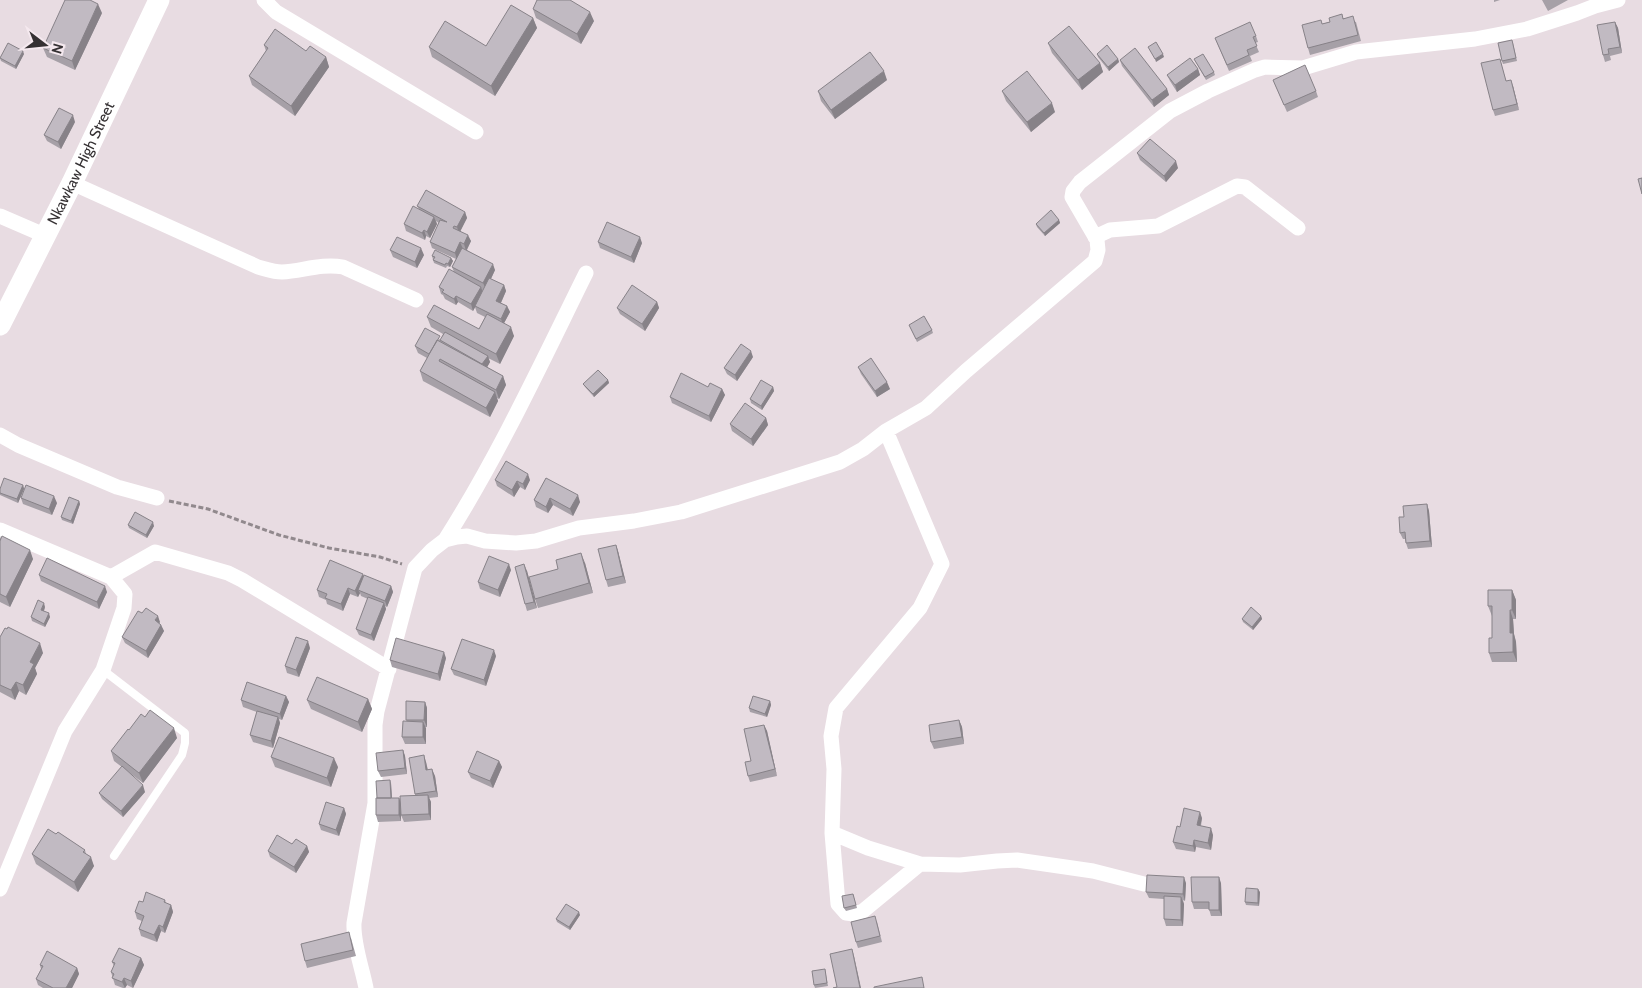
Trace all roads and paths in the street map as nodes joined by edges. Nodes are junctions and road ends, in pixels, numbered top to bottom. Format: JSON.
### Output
{"nodes":[{"id":1,"x":159,"y":0,"type":"edge"},
{"id":2,"x":264,"y":0,"type":"edge"},
{"id":3,"x":1618,"y":0,"type":"edge"},
{"id":4,"x":476,"y":132,"type":"dead end"},
{"id":5,"x":72,"y":183,"type":"junction"},
{"id":6,"x":0,"y":216,"type":"edge"},
{"id":7,"x":1298,"y":228,"type":"dead end"},
{"id":8,"x":44,"y":235,"type":"junction"},
{"id":9,"x":1095,"y":237,"type":"junction"},
{"id":10,"x":586,"y":274,"type":"dead end"},
{"id":11,"x":416,"y":300,"type":"dead end"},
{"id":12,"x":0,"y":325,"type":"edge"},
{"id":13,"x":886,"y":431,"type":"junction"},
{"id":14,"x":0,"y":436,"type":"edge"},
{"id":15,"x":157,"y":498,"type":"joint"},
{"id":16,"x":0,"y":530,"type":"edge"},
{"id":17,"x":445,"y":540,"type":"junction"},
{"id":18,"x":415,"y":568,"type":"junction"},
{"id":19,"x":111,"y":577,"type":"junction"},
{"id":20,"x":389,"y":669,"type":"junction"},
{"id":21,"x":103,"y":670,"type":"junction"},
{"id":22,"x":832,"y":833,"type":"junction"},
{"id":23,"x":114,"y":856,"type":"dead end"},
{"id":24,"x":920,"y":864,"type":"junction"},
{"id":25,"x":1144,"y":884,"type":"edge"},
{"id":26,"x":0,"y":889,"type":"edge"},
{"id":27,"x":366,"y":988,"type":"edge"}],
"edges":[{"from":1,"to":5,"type":"main road","name":"Nkawkaw High Street"},
{"from":2,"to":4,"type":"street"},
{"from":3,"to":9,"type":"street"},
{"from":5,"to":8,"type":"main road","name":"Nkawkaw High Street"},
{"from":5,"to":11,"type":"street"},
{"from":6,"to":8,"type":"street"},
{"from":7,"to":9,"type":"street"},
{"from":8,"to":12,"type":"main road","name":"Nkawkaw High Street"},
{"from":9,"to":13,"type":"street"},
{"from":10,"to":17,"type":"street"},
{"from":13,"to":17,"type":"street"},
{"from":13,"to":22,"type":"street"},
{"from":14,"to":15,"type":"street"},
{"from":15,"to":18,"type":"path"},
{"from":16,"to":19,"type":"street"},
{"from":17,"to":18,"type":"street"},
{"from":18,"to":20,"type":"street"},
{"from":19,"to":20,"type":"street"},
{"from":19,"to":21,"type":"street"},
{"from":20,"to":27,"type":"street"},
{"from":21,"to":23,"type":"lane"},
{"from":21,"to":26,"type":"street"},
{"from":22,"to":24,"type":"street"},
{"from":22,"to":24,"type":"street"},
{"from":24,"to":25,"type":"street"}]}
